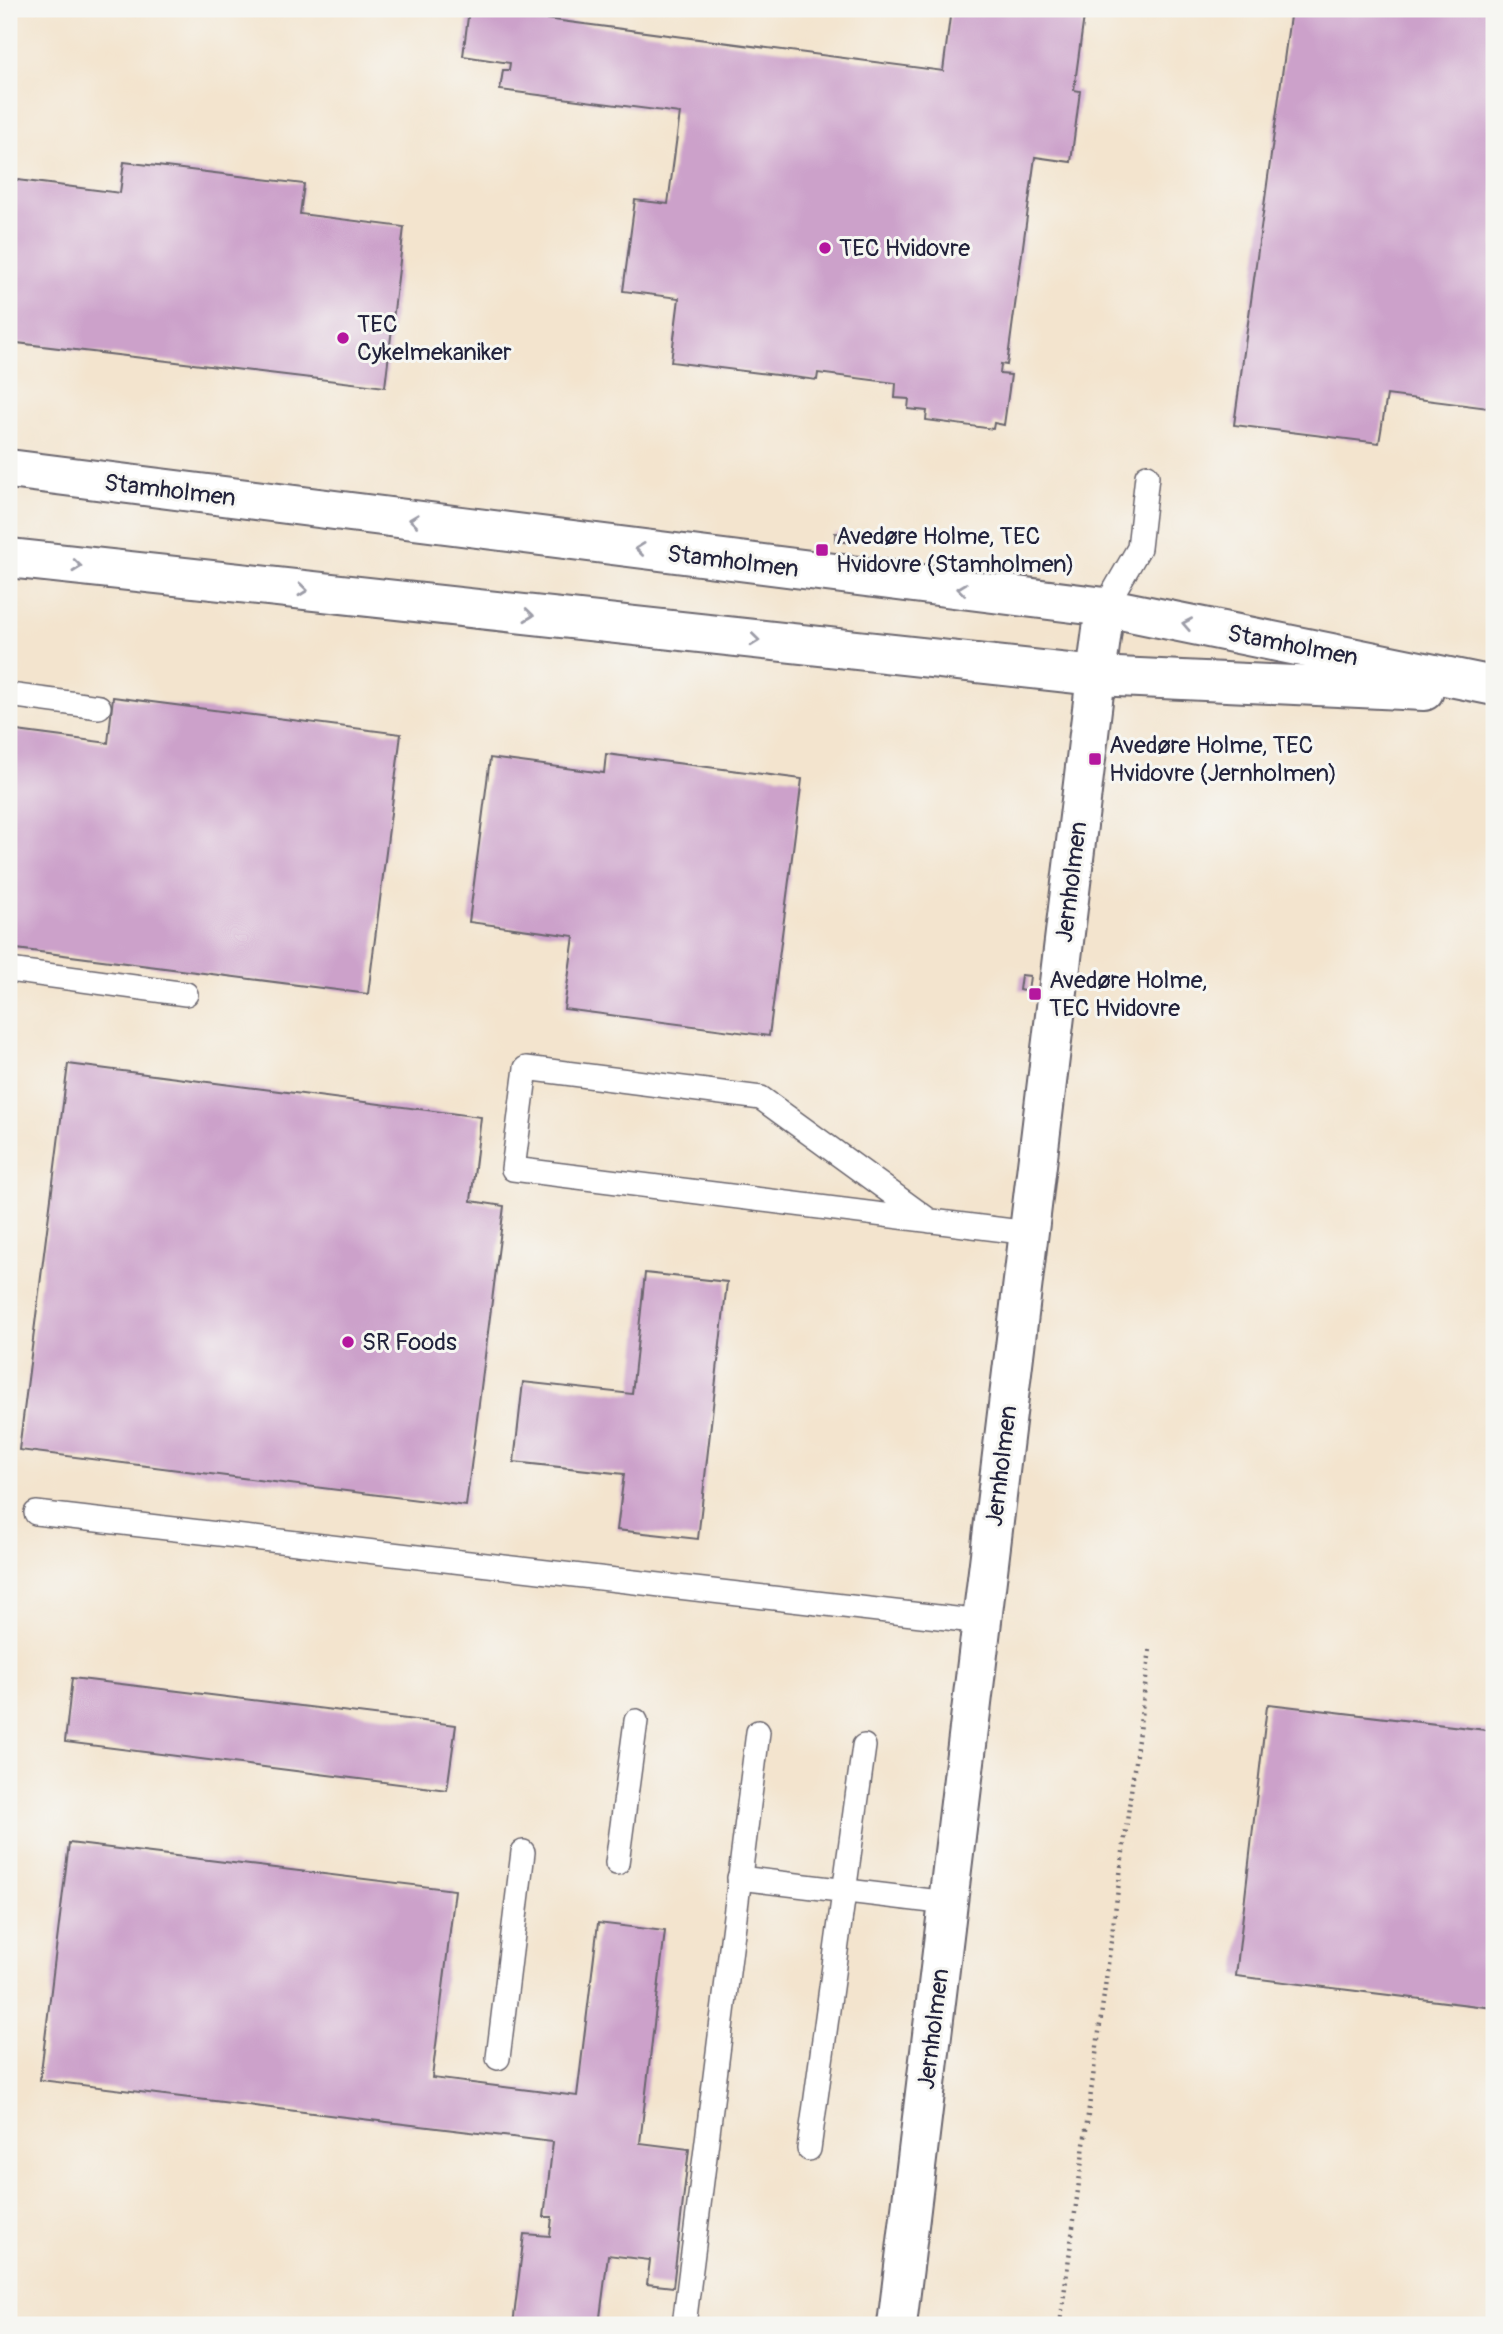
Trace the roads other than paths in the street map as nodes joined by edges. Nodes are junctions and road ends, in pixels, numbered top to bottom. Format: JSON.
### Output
{"nodes":[{"id":1,"x":9,"y":469,"type":"edge"},
{"id":2,"x":1147,"y":476,"type":"dead end"},
{"id":3,"x":9,"y":558,"type":"edge"},
{"id":4,"x":1105,"y":607,"type":"junction"},
{"id":5,"x":1096,"y":676,"type":"junction"},
{"id":6,"x":1494,"y":686,"type":"edge"},
{"id":7,"x":9,"y":695,"type":"edge"},
{"id":8,"x":1494,"y":695,"type":"edge"},
{"id":9,"x":99,"y":707,"type":"dead end"},
{"id":10,"x":9,"y":970,"type":"edge"},
{"id":11,"x":186,"y":994,"type":"dead end"},
{"id":12,"x":930,"y":1221,"type":"junction"},
{"id":13,"x":1029,"y":1233,"type":"junction"},
{"id":14,"x":36,"y":1513,"type":"dead end"},
{"id":15,"x":982,"y":1622,"type":"junction"},
{"id":16,"x":636,"y":1721,"type":"dead end"},
{"id":17,"x":758,"y":1732,"type":"dead end"},
{"id":18,"x":864,"y":1746,"type":"dead end"},
{"id":19,"x":523,"y":1852,"type":"dead end"},
{"id":20,"x":617,"y":1863,"type":"dead end"},
{"id":21,"x":739,"y":1878,"type":"junction"},
{"id":22,"x":844,"y":1891,"type":"junction"},
{"id":23,"x":948,"y":1903,"type":"junction"},
{"id":24,"x":498,"y":2058,"type":"dead end"},
{"id":25,"x":809,"y":2148,"type":"dead end"},
{"id":26,"x":684,"y":2325,"type":"edge"},
{"id":27,"x":897,"y":2325,"type":"edge"}],
"edges":[{"from":4,"to":1,"type":"street","name":"Stamholmen","one_way":true},
{"from":2,"to":4,"type":"lane"},
{"from":3,"to":5,"type":"street","name":"Stamholmen","one_way":true},
{"from":4,"to":5,"type":"street","name":"Jernholmen"},
{"from":6,"to":4,"type":"street","name":"Stamholmen","one_way":true},
{"from":5,"to":8,"type":"street","name":"Stamholmen"},
{"from":5,"to":13,"type":"street","name":"Jernholmen"},
{"from":7,"to":9,"type":"lane"},
{"from":10,"to":11,"type":"lane"},
{"from":12,"to":12,"type":"lane"},
{"from":12,"to":13,"type":"lane"},
{"from":13,"to":15,"type":"street","name":"Jernholmen"},
{"from":14,"to":15,"type":"lane"},
{"from":15,"to":23,"type":"street","name":"Jernholmen"},
{"from":16,"to":20,"type":"lane"},
{"from":17,"to":21,"type":"lane"},
{"from":18,"to":22,"type":"lane"},
{"from":19,"to":24,"type":"lane"},
{"from":21,"to":22,"type":"lane"},
{"from":21,"to":26,"type":"lane"},
{"from":22,"to":23,"type":"lane"},
{"from":22,"to":25,"type":"lane"},
{"from":23,"to":27,"type":"street","name":"Jernholmen"}]}
